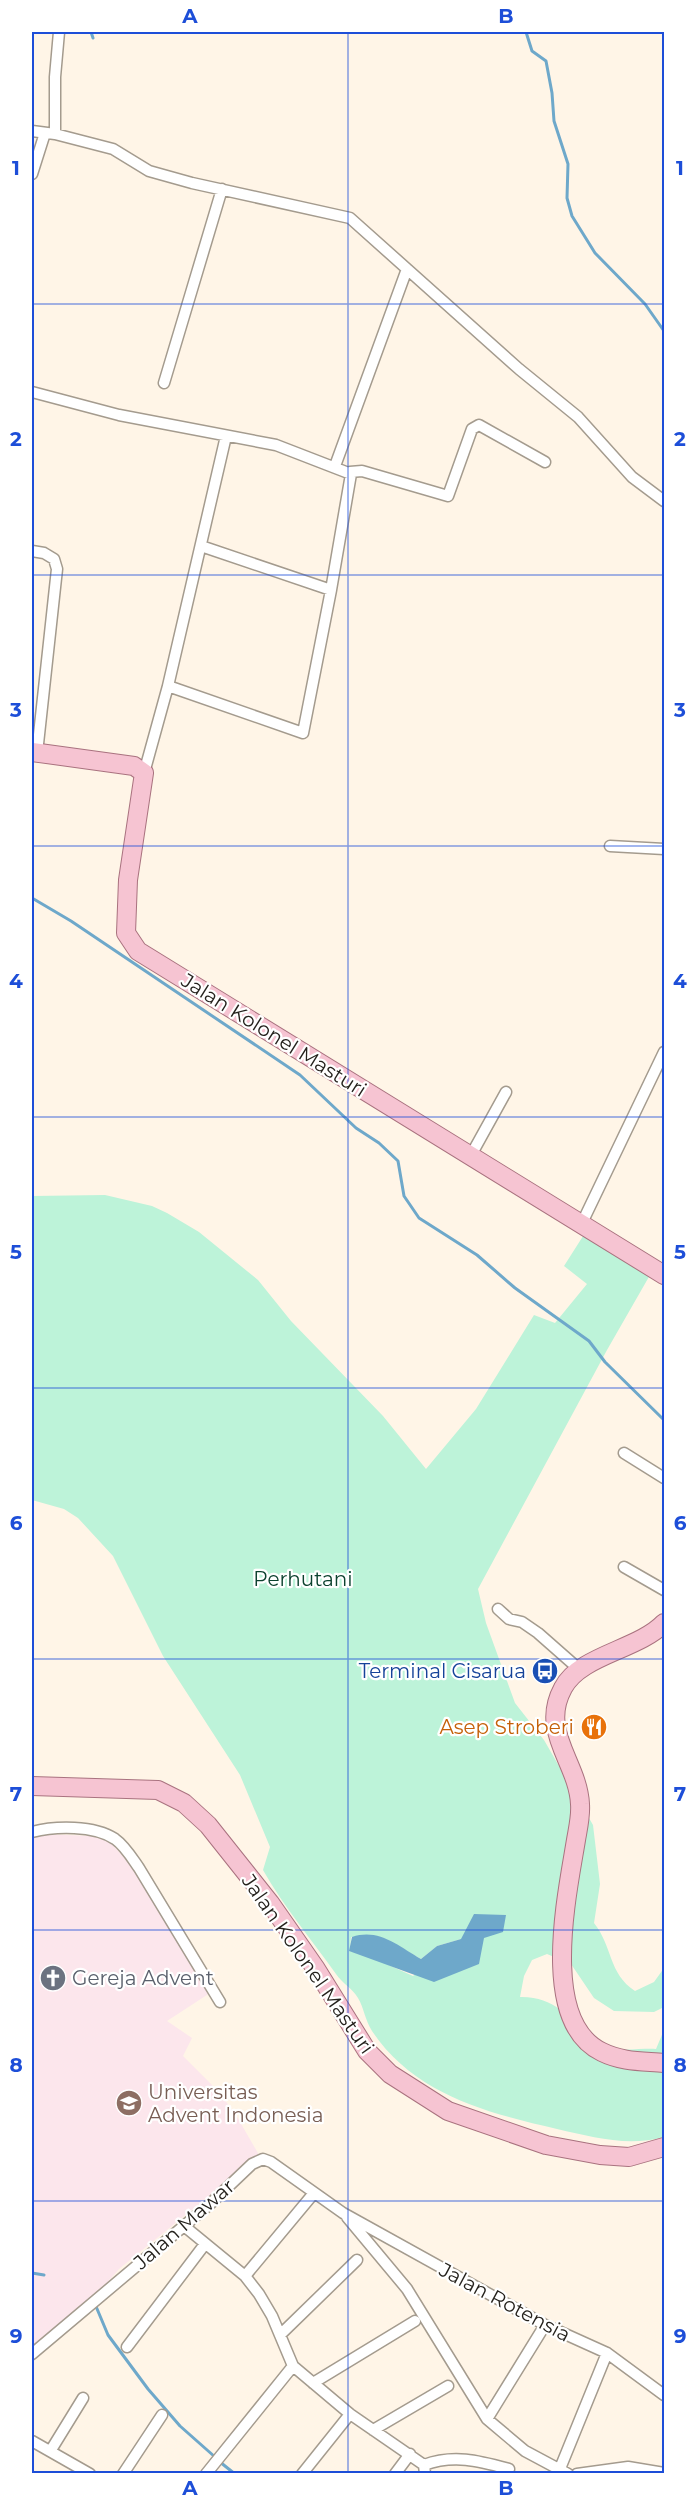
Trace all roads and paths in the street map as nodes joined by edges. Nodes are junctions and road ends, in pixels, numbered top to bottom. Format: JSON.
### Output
{"nodes":[{"id":1,"x":59,"y":32,"type":"edge"},
{"id":2,"x":32,"y":132,"type":"edge"},
{"id":3,"x":50,"y":133,"type":"junction"},
{"id":4,"x":32,"y":174,"type":"edge"},
{"id":5,"x":222,"y":189,"type":"junction"},
{"id":6,"x":408,"y":269,"type":"junction"},
{"id":7,"x":164,"y":383,"type":"dead end"},
{"id":8,"x":32,"y":392,"type":"edge"},
{"id":9,"x":225,"y":436,"type":"junction"},
{"id":10,"x":546,"y":462,"type":"dead end"},
{"id":11,"x":335,"y":466,"type":"junction"},
{"id":12,"x":350,"y":472,"type":"junction"},
{"id":13,"x":664,"y":501,"type":"edge"},
{"id":14,"x":201,"y":546,"type":"junction"},
{"id":15,"x":32,"y":551,"type":"edge"},
{"id":16,"x":331,"y":590,"type":"junction"},
{"id":17,"x":168,"y":686,"type":"junction"},
{"id":18,"x":34,"y":752,"type":"edge"},
{"id":19,"x":144,"y":774,"type":"junction"},
{"id":20,"x":610,"y":846,"type":"dead end"},
{"id":21,"x":664,"y":849,"type":"edge"},
{"id":22,"x":664,"y":1052,"type":"edge"},
{"id":23,"x":506,"y":1092,"type":"dead end"},
{"id":24,"x":470,"y":1156,"type":"junction"},
{"id":25,"x":580,"y":1225,"type":"junction"},
{"id":26,"x":664,"y":1275,"type":"edge"},
{"id":27,"x":624,"y":1453,"type":"dead end"},
{"id":28,"x":664,"y":1478,"type":"edge"},
{"id":29,"x":624,"y":1567,"type":"dead end"},
{"id":30,"x":664,"y":1590,"type":"edge"},
{"id":31,"x":498,"y":1609,"type":"dead end"},
{"id":32,"x":664,"y":1623,"type":"edge"},
{"id":33,"x":580,"y":1670,"type":"junction"},
{"id":34,"x":32,"y":1786,"type":"edge"},
{"id":35,"x":32,"y":1832,"type":"edge"},
{"id":36,"x":220,"y":2002,"type":"dead end"},
{"id":37,"x":664,"y":2063,"type":"edge"},
{"id":38,"x":664,"y":2147,"type":"edge"},
{"id":39,"x":314,"y":2193,"type":"junction"},
{"id":40,"x":344,"y":2212,"type":"junction"},
{"id":41,"x":184,"y":2226,"type":"junction"},
{"id":42,"x":205,"y":2244,"type":"junction"},
{"id":43,"x":357,"y":2260,"type":"dead end"},
{"id":44,"x":245,"y":2276,"type":"junction"},
{"id":45,"x":415,"y":2321,"type":"dead end"},
{"id":46,"x":545,"y":2325,"type":"junction"},
{"id":47,"x":281,"y":2334,"type":"junction"},
{"id":48,"x":127,"y":2347,"type":"dead end"},
{"id":49,"x":607,"y":2353,"type":"junction"},
{"id":50,"x":32,"y":2354,"type":"edge"},
{"id":51,"x":293,"y":2366,"type":"junction"},
{"id":52,"x":313,"y":2383,"type":"junction"},
{"id":53,"x":448,"y":2386,"type":"dead end"},
{"id":54,"x":664,"y":2395,"type":"edge"},
{"id":55,"x":83,"y":2398,"type":"dead end"},
{"id":56,"x":350,"y":2414,"type":"junction"},
{"id":57,"x":162,"y":2415,"type":"dead end"},
{"id":58,"x":487,"y":2419,"type":"junction"},
{"id":59,"x":373,"y":2430,"type":"junction"},
{"id":60,"x":32,"y":2441,"type":"edge"},
{"id":61,"x":51,"y":2450,"type":"junction"},
{"id":62,"x":410,"y":2454,"type":"junction"},
{"id":63,"x":425,"y":2469,"type":"edge"},
{"id":64,"x":509,"y":2469,"type":"dead end"},
{"id":65,"x":208,"y":2470,"type":"edge"},
{"id":66,"x":564,"y":2472,"type":"edge"},
{"id":67,"x":664,"y":2473,"type":"edge"},
{"id":68,"x":90,"y":2474,"type":"edge"},
{"id":69,"x":123,"y":2474,"type":"edge"},
{"id":70,"x":302,"y":2474,"type":"edge"},
{"id":71,"x":395,"y":2474,"type":"edge"},
{"id":72,"x":577,"y":2474,"type":"edge"}],
"edges":[{"from":1,"to":3,"type":"street"},
{"from":2,"to":3,"type":"street"},
{"from":3,"to":4,"type":"street"},
{"from":3,"to":5,"type":"street"},
{"from":5,"to":6,"type":"street"},
{"from":5,"to":7,"type":"street"},
{"from":6,"to":11,"type":"street"},
{"from":6,"to":13,"type":"street"},
{"from":8,"to":9,"type":"street"},
{"from":9,"to":11,"type":"street"},
{"from":9,"to":14,"type":"street"},
{"from":10,"to":12,"type":"street"},
{"from":11,"to":12,"type":"street"},
{"from":12,"to":16,"type":"street"},
{"from":14,"to":16,"type":"street"},
{"from":14,"to":17,"type":"street"},
{"from":15,"to":18,"type":"street"},
{"from":16,"to":17,"type":"street"},
{"from":17,"to":19,"type":"street"},
{"from":18,"to":19,"type":"main road"},
{"from":19,"to":24,"type":"main road","name":"Jalan Kolonel Masturi"},
{"from":20,"to":21,"type":"street"},
{"from":22,"to":25,"type":"street"},
{"from":23,"to":24,"type":"street"},
{"from":24,"to":25,"type":"main road","name":"Jalan Kolonel Masturi"},
{"from":25,"to":26,"type":"main road","name":"Jalan Kolonel Masturi"},
{"from":27,"to":28,"type":"street"},
{"from":29,"to":30,"type":"street"},
{"from":31,"to":33,"type":"street"},
{"from":32,"to":33,"type":"main road"},
{"from":33,"to":37,"type":"main road"},
{"from":34,"to":38,"type":"main road","name":"Jalan Kolonel Masturi"},
{"from":35,"to":36,"type":"street"},
{"from":39,"to":40,"type":"street","name":"Jalan Mawar"},
{"from":39,"to":41,"type":"street","name":"Jalan Mawar"},
{"from":39,"to":44,"type":"street"},
{"from":40,"to":46,"type":"street","name":"Jalan Rotensia"},
{"from":40,"to":58,"type":"street"},
{"from":41,"to":42,"type":"street"},
{"from":41,"to":50,"type":"street","name":"Jalan Mawar"},
{"from":42,"to":44,"type":"street"},
{"from":42,"to":48,"type":"street"},
{"from":43,"to":47,"type":"street"},
{"from":44,"to":47,"type":"street"},
{"from":45,"to":52,"type":"street"},
{"from":46,"to":49,"type":"street","name":"Jalan Rotensia"},
{"from":46,"to":58,"type":"street"},
{"from":47,"to":51,"type":"street"},
{"from":49,"to":54,"type":"street","name":"Jalan Rotensia"},
{"from":49,"to":66,"type":"street"},
{"from":51,"to":52,"type":"street"},
{"from":51,"to":65,"type":"street"},
{"from":52,"to":56,"type":"street"},
{"from":53,"to":59,"type":"street"},
{"from":55,"to":61,"type":"street"},
{"from":56,"to":59,"type":"street"},
{"from":56,"to":70,"type":"street"},
{"from":57,"to":69,"type":"street"},
{"from":58,"to":66,"type":"street"},
{"from":59,"to":62,"type":"street"},
{"from":60,"to":61,"type":"street"},
{"from":61,"to":68,"type":"street"},
{"from":62,"to":63,"type":"street"},
{"from":62,"to":71,"type":"street"},
{"from":63,"to":64,"type":"street"},
{"from":67,"to":72,"type":"street"}]}
